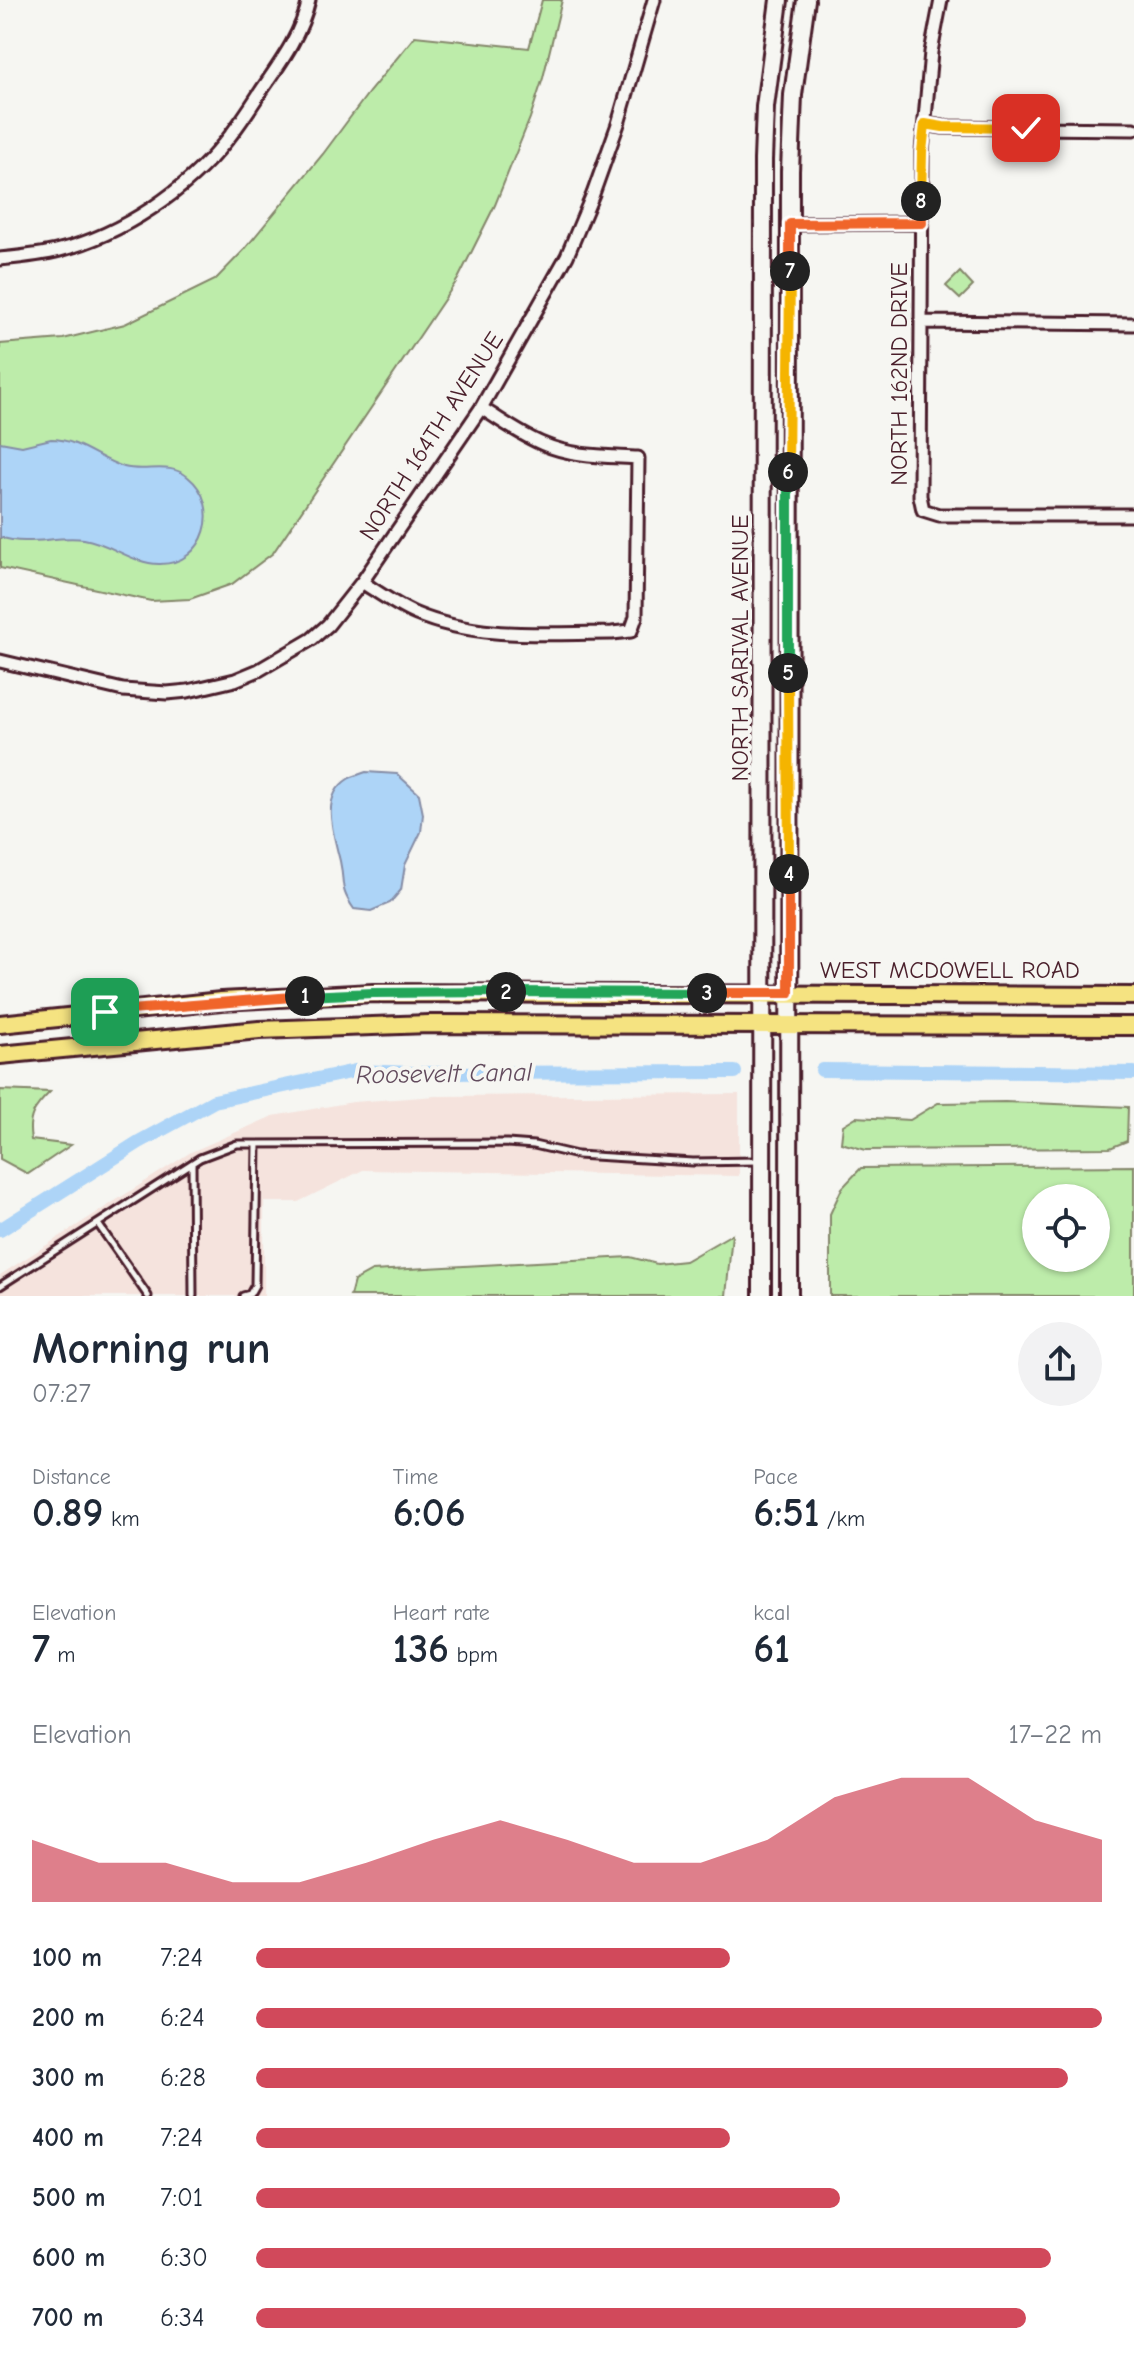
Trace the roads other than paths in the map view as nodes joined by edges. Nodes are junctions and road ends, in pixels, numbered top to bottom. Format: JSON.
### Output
{"nodes":[{"id":1,"x":309,"y":0,"type":"edge"},
{"id":2,"x":654,"y":0,"type":"edge"},
{"id":3,"x":779,"y":0,"type":"edge"},
{"id":4,"x":806,"y":0,"type":"edge"},
{"id":5,"x":941,"y":0,"type":"edge"},
{"id":6,"x":925,"y":124,"type":"junction"},
{"id":7,"x":1134,"y":129,"type":"edge"},
{"id":8,"x":922,"y":223,"type":"junction"},
{"id":9,"x":790,"y":224,"type":"junction"},
{"id":10,"x":0,"y":259,"type":"edge"},
{"id":11,"x":921,"y":322,"type":"junction"},
{"id":12,"x":1134,"y":324,"type":"edge"},
{"id":13,"x":481,"y":408,"type":"junction"},
{"id":14,"x":1134,"y":515,"type":"edge"},
{"id":15,"x":362,"y":582,"type":"junction"},
{"id":16,"x":2,"y":661,"type":"edge"},
{"id":17,"x":0,"y":675,"type":"edge"},
{"id":18,"x":763,"y":993,"type":"junction"},
{"id":19,"x":789,"y":993,"type":"junction"},
{"id":20,"x":1134,"y":996,"type":"edge"},
{"id":21,"x":0,"y":1024,"type":"edge"},
{"id":22,"x":789,"y":1024,"type":"junction"},
{"id":23,"x":763,"y":1025,"type":"junction"},
{"id":24,"x":1134,"y":1026,"type":"edge"},
{"id":25,"x":0,"y":1055,"type":"edge"},
{"id":26,"x":257,"y":1143,"type":"junction"},
{"id":27,"x":763,"y":1161,"type":"junction"},
{"id":28,"x":192,"y":1164,"type":"junction"},
{"id":29,"x":98,"y":1224,"type":"junction"},
{"id":30,"x":0,"y":1286,"type":"edge"},
{"id":31,"x":148,"y":1296,"type":"edge"},
{"id":32,"x":193,"y":1296,"type":"edge"},
{"id":33,"x":243,"y":1296,"type":"edge"},
{"id":34,"x":762,"y":1296,"type":"edge"},
{"id":35,"x":789,"y":1296,"type":"edge"}],
"edges":[{"from":1,"to":10,"type":"street"},
{"from":2,"to":13,"type":"street","name":"NORTH 164TH AVENUE"},
{"from":3,"to":18,"type":"main road","name":"NORTH SARIVAL AVENUE"},
{"from":4,"to":9,"type":"main road","name":"NORTH SARIVAL AVENUE"},
{"from":5,"to":6,"type":"street","name":"NORTH 162ND DRIVE"},
{"from":6,"to":7,"type":"street"},
{"from":6,"to":8,"type":"street","name":"NORTH 162ND DRIVE"},
{"from":8,"to":9,"type":"street"},
{"from":8,"to":11,"type":"street","name":"NORTH 162ND DRIVE"},
{"from":9,"to":19,"type":"main road","name":"NORTH SARIVAL AVENUE"},
{"from":11,"to":12,"type":"street"},
{"from":11,"to":14,"type":"street","name":"NORTH 162ND DRIVE"},
{"from":13,"to":15,"type":"street","name":"NORTH 164TH AVENUE"},
{"from":13,"to":15,"type":"street"},
{"from":15,"to":16,"type":"street","name":"NORTH 164TH AVENUE"},
{"from":16,"to":17,"type":"street"},
{"from":18,"to":19,"type":"main road","name":"WEST MCDOWELL ROAD"},
{"from":18,"to":21,"type":"main road","name":"WEST MCDOWELL ROAD"},
{"from":18,"to":23,"type":"main road","name":"NORTH SARIVAL AVENUE"},
{"from":19,"to":20,"type":"main road","name":"WEST MCDOWELL ROAD"},
{"from":19,"to":22,"type":"main road","name":"NORTH SARIVAL AVENUE"},
{"from":22,"to":23,"type":"main road"},
{"from":22,"to":24,"type":"main road"},
{"from":22,"to":35,"type":"main road","name":"NORTH SARIVAL AVENUE"},
{"from":23,"to":25,"type":"main road"},
{"from":23,"to":27,"type":"main road","name":"NORTH SARIVAL AVENUE"},
{"from":26,"to":27,"type":"lane"},
{"from":26,"to":28,"type":"lane"},
{"from":26,"to":33,"type":"lane"},
{"from":27,"to":34,"type":"main road","name":"NORTH SARIVAL AVENUE"},
{"from":28,"to":29,"type":"lane"},
{"from":28,"to":32,"type":"lane"},
{"from":29,"to":30,"type":"lane"},
{"from":29,"to":31,"type":"lane"}]}
